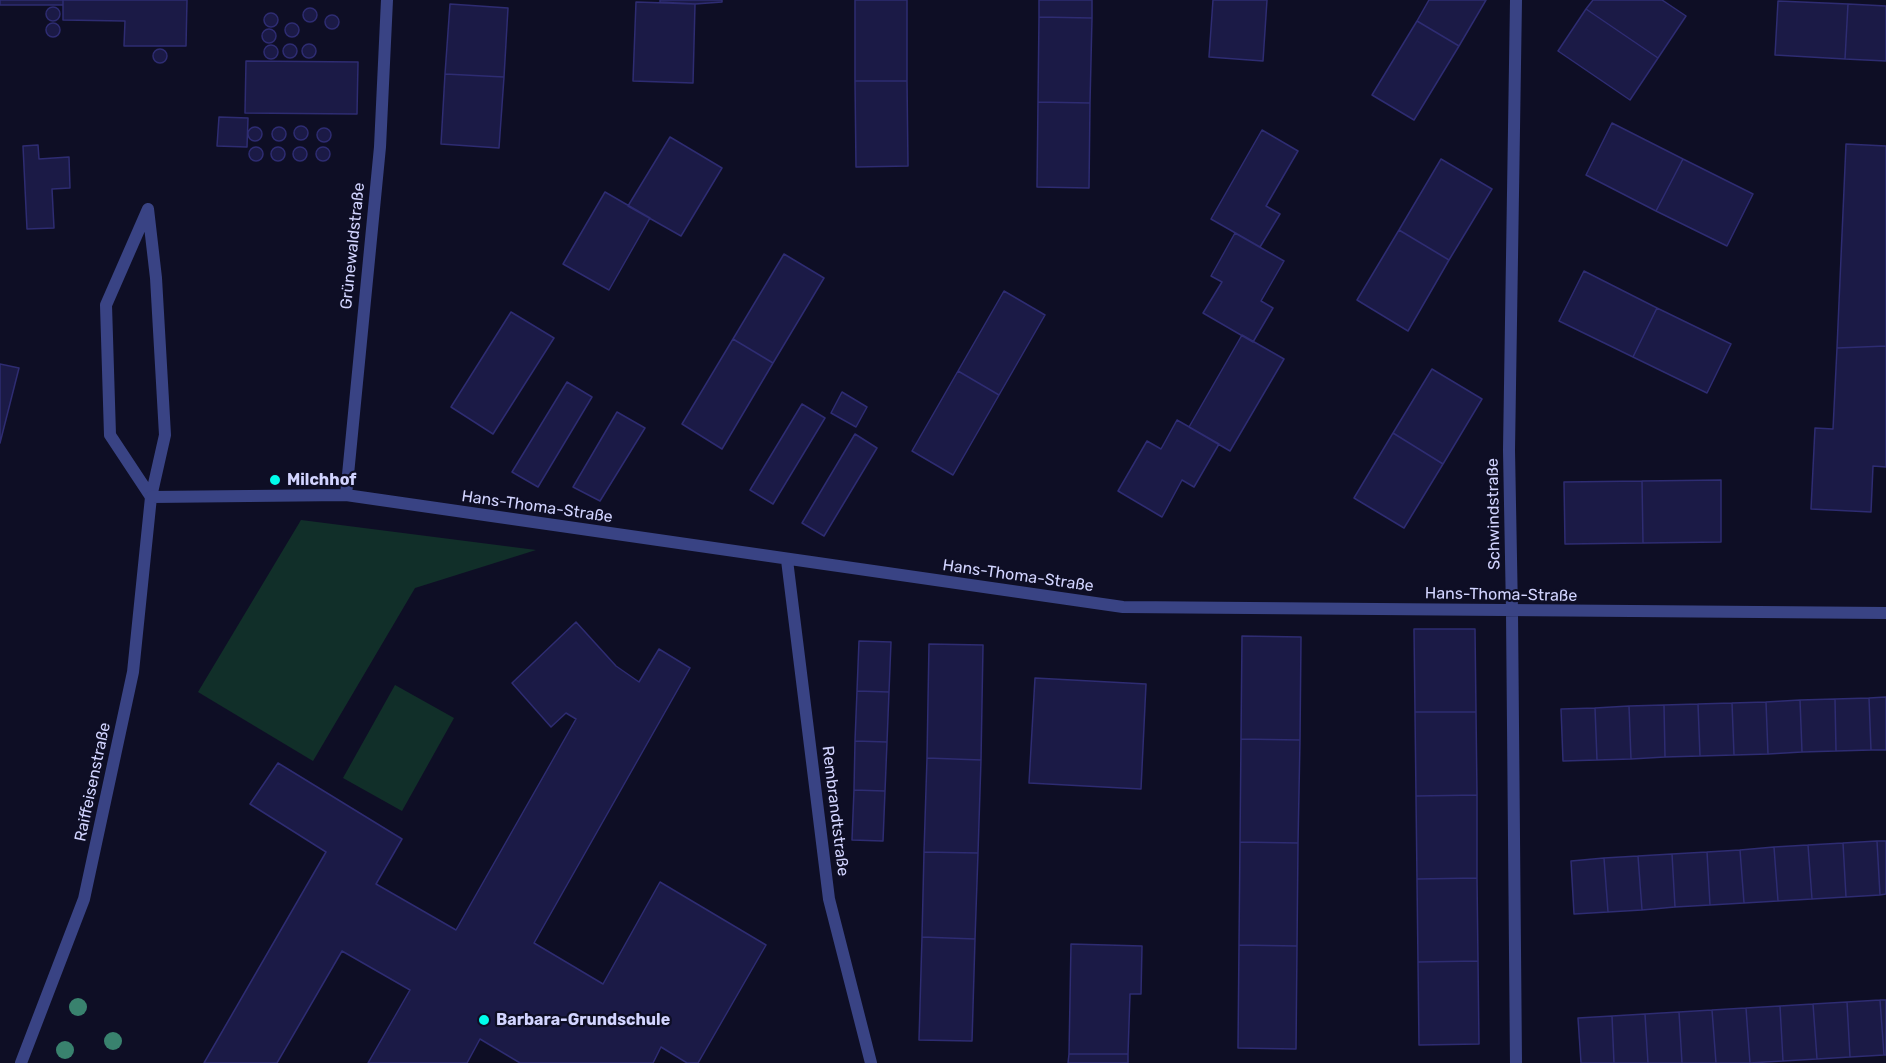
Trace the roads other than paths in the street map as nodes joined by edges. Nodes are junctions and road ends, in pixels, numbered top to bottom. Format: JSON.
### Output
{"nodes":[{"id":1,"x":387,"y":0,"type":"edge"},
{"id":2,"x":1516,"y":0,"type":"edge"},
{"id":3,"x":346,"y":495,"type":"junction"},
{"id":4,"x":151,"y":497,"type":"junction"},
{"id":5,"x":786,"y":560,"type":"junction"},
{"id":6,"x":1512,"y":612,"type":"junction"},
{"id":7,"x":1886,"y":613,"type":"edge"},
{"id":8,"x":21,"y":1063,"type":"edge"},
{"id":9,"x":872,"y":1063,"type":"edge"},
{"id":10,"x":1516,"y":1063,"type":"edge"}],
"edges":[{"from":1,"to":3,"type":"street","name":"Grünewaldstraße"},
{"from":2,"to":6,"type":"street","name":"Schwindstraße"},
{"from":3,"to":4,"type":"street","name":"Hans-Thoma-Straße"},
{"from":3,"to":5,"type":"street","name":"Hans-Thoma-Straße"},
{"from":4,"to":4,"type":"street","name":"Raiffeisenstraße"},
{"from":4,"to":8,"type":"street","name":"Raiffeisenstraße"},
{"from":5,"to":6,"type":"street","name":"Hans-Thoma-Straße"},
{"from":5,"to":9,"type":"street","name":"Rembrandtstraße"},
{"from":6,"to":7,"type":"street","name":"Hans-Thoma-Straße"},
{"from":6,"to":10,"type":"street","name":"Schwindstraße"}]}
